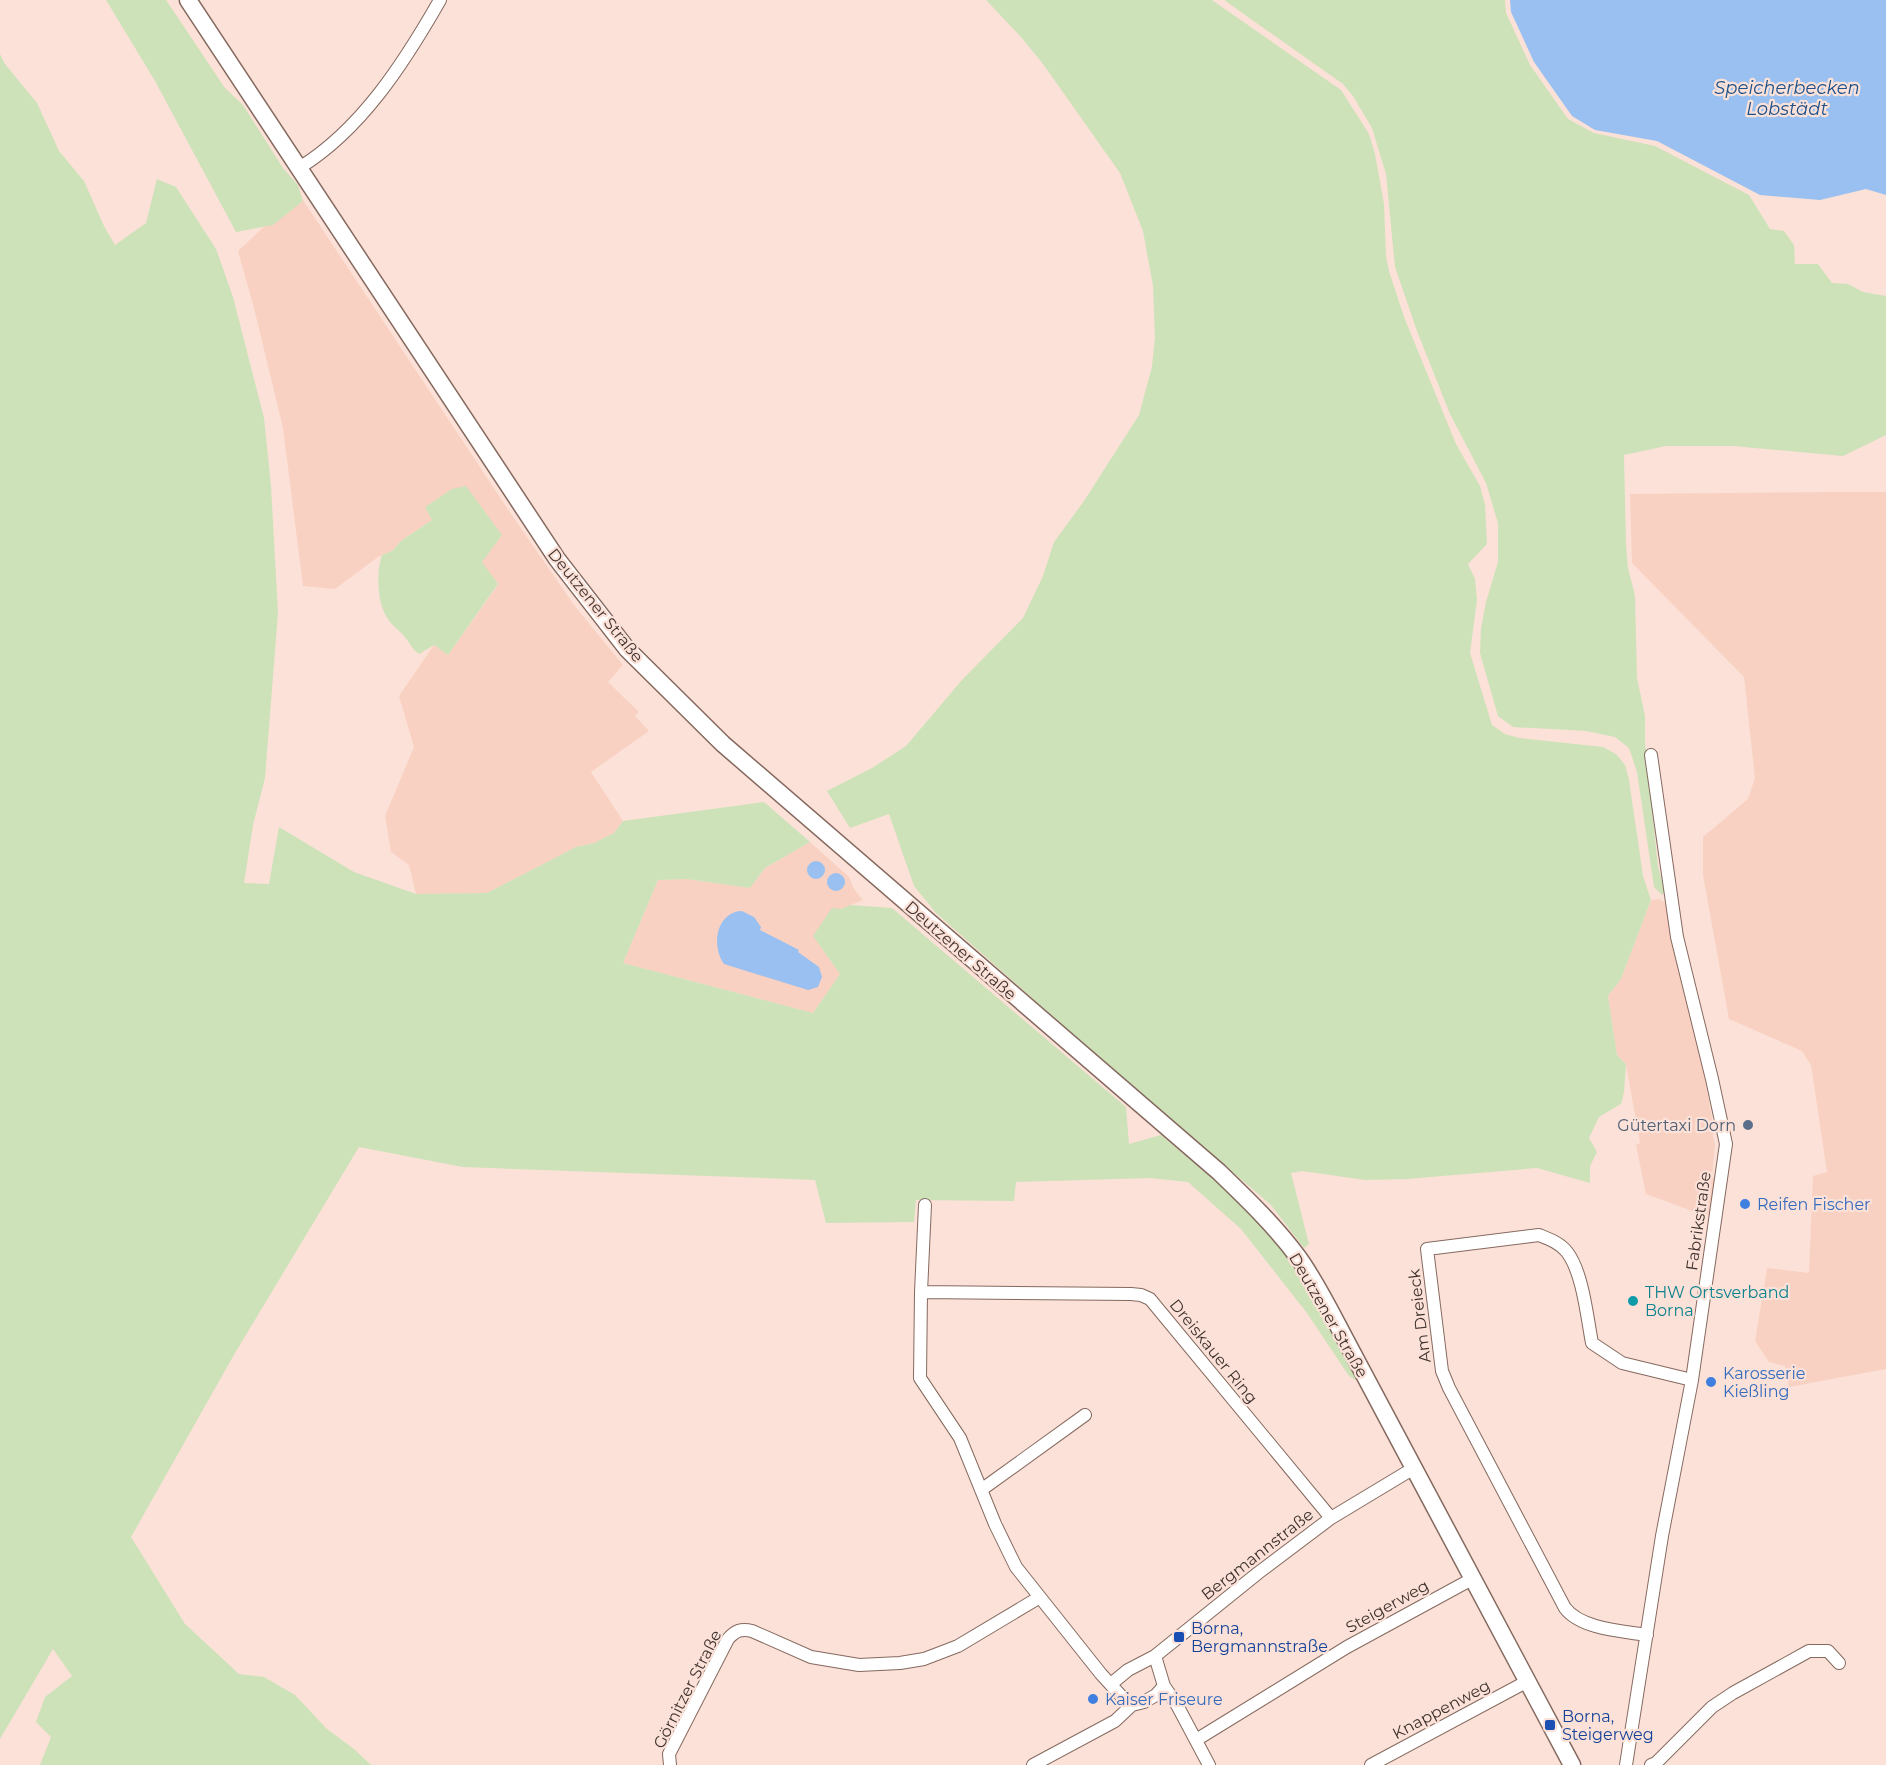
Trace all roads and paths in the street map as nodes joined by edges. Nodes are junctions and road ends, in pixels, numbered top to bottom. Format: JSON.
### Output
{"nodes":[{"id":1,"x":188,"y":0,"type":"edge"},
{"id":2,"x":440,"y":0,"type":"edge"},
{"id":3,"x":299,"y":168,"type":"junction"},
{"id":4,"x":1651,"y":755,"type":"dead end"},
{"id":5,"x":925,"y":1205,"type":"dead end"},
{"id":6,"x":921,"y":1292,"type":"junction"},
{"id":7,"x":1692,"y":1380,"type":"junction"},
{"id":8,"x":1085,"y":1415,"type":"dead end"},
{"id":9,"x":1414,"y":1468,"type":"junction"},
{"id":10,"x":981,"y":1490,"type":"junction"},
{"id":11,"x":1331,"y":1518,"type":"junction"},
{"id":12,"x":1472,"y":1579,"type":"junction"},
{"id":13,"x":1040,"y":1597,"type":"junction"},
{"id":14,"x":1647,"y":1635,"type":"junction"},
{"id":15,"x":1155,"y":1656,"type":"junction"},
{"id":16,"x":1839,"y":1663,"type":"dead end"},
{"id":17,"x":1526,"y":1682,"type":"junction"},
{"id":18,"x":1111,"y":1684,"type":"junction"},
{"id":19,"x":1164,"y":1686,"type":"junction"},
{"id":20,"x":1132,"y":1705,"type":"junction"},
{"id":21,"x":1196,"y":1740,"type":"junction"},
{"id":22,"x":670,"y":1765,"type":"edge"},
{"id":23,"x":1033,"y":1765,"type":"edge"},
{"id":24,"x":1209,"y":1765,"type":"edge"},
{"id":25,"x":1371,"y":1765,"type":"edge"},
{"id":26,"x":1572,"y":1765,"type":"edge"},
{"id":27,"x":1626,"y":1765,"type":"edge"},
{"id":28,"x":1651,"y":1765,"type":"edge"}],
"edges":[{"from":1,"to":3,"type":"main road","name":"Deutzener Straße"},
{"from":2,"to":3,"type":"street"},
{"from":3,"to":9,"type":"main road","name":"Deutzener Straße"},
{"from":4,"to":7,"type":"street","name":"Fabrikstraße"},
{"from":5,"to":6,"type":"street"},
{"from":6,"to":10,"type":"street"},
{"from":6,"to":11,"type":"street","name":"Dreiskauer Ring"},
{"from":7,"to":14,"type":"street","name":"Fabrikstraße"},
{"from":7,"to":14,"type":"street","name":"Am Dreieck"},
{"from":8,"to":10,"type":"street"},
{"from":9,"to":11,"type":"street","name":"Bergmannstraße"},
{"from":9,"to":12,"type":"main road","name":"Deutzener Straße"},
{"from":10,"to":13,"type":"street"},
{"from":11,"to":15,"type":"street","name":"Bergmannstraße"},
{"from":12,"to":17,"type":"main road","name":"Deutzener Straße"},
{"from":12,"to":21,"type":"street","name":"Steigerweg"},
{"from":13,"to":18,"type":"street"},
{"from":13,"to":22,"type":"street","name":"Görnitzer Straße"},
{"from":14,"to":27,"type":"street","name":"Fabrikstraße"},
{"from":15,"to":18,"type":"street","name":"Bergmannstraße"},
{"from":15,"to":19,"type":"street"},
{"from":16,"to":28,"type":"street"},
{"from":17,"to":25,"type":"street","name":"Knappenweg"},
{"from":17,"to":26,"type":"main road","name":"Deutzener Straße"},
{"from":18,"to":20,"type":"street"},
{"from":19,"to":20,"type":"street"},
{"from":19,"to":21,"type":"street"},
{"from":20,"to":23,"type":"street"},
{"from":21,"to":24,"type":"street"}]}
